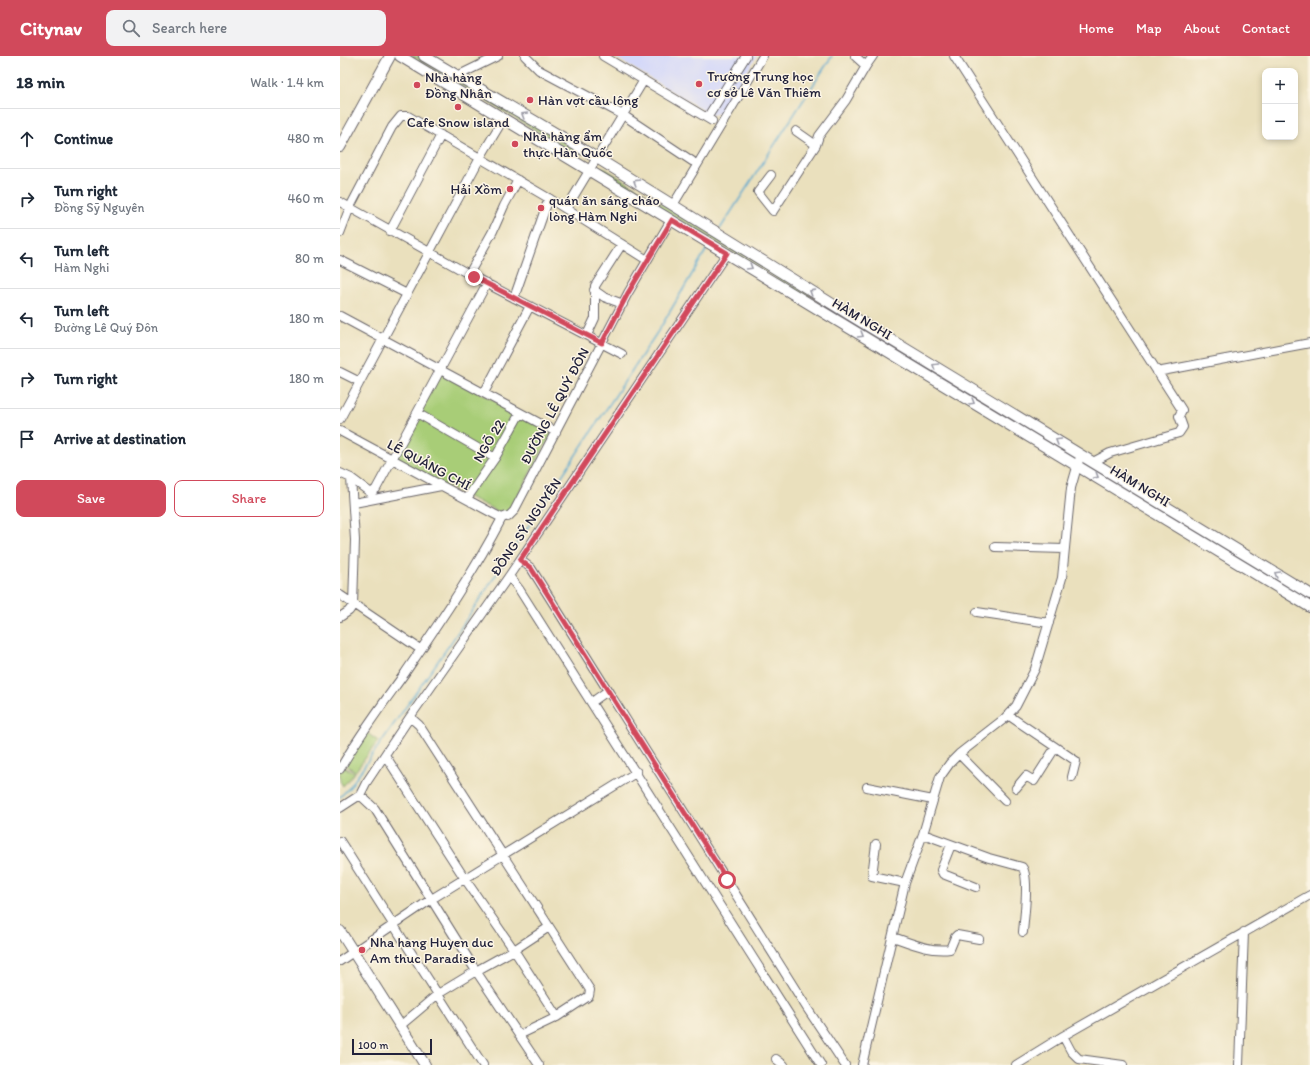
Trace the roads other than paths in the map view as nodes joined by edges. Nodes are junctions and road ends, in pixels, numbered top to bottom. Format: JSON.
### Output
{"nodes":[{"id":1,"x":390,"y":56,"type":"edge"},
{"id":2,"x":400,"y":56,"type":"edge"},
{"id":3,"x":424,"y":56,"type":"edge"},
{"id":4,"x":498,"y":56,"type":"edge"},
{"id":5,"x":524,"y":56,"type":"edge"},
{"id":6,"x":603,"y":56,"type":"edge"},
{"id":7,"x":746,"y":56,"type":"edge"},
{"id":8,"x":763,"y":56,"type":"edge"},
{"id":9,"x":855,"y":56,"type":"edge"},
{"id":10,"x":873,"y":56,"type":"edge"},
{"id":11,"x":954,"y":56,"type":"edge"},
{"id":12,"x":484,"y":59,"type":"edge"},
{"id":13,"x":866,"y":66,"type":"junction"},
{"id":14,"x":457,"y":76,"type":"junction"},
{"id":15,"x":644,"y":80,"type":"junction"},
{"id":16,"x":623,"y":115,"type":"junction"},
{"id":17,"x":504,"y":118,"type":"junction"},
{"id":18,"x":796,"y":131,"type":"dead end"},
{"id":19,"x":441,"y":135,"type":"junction"},
{"id":20,"x":816,"y":145,"type":"junction"},
{"id":21,"x":340,"y":147,"type":"edge"},
{"id":22,"x":480,"y":158,"type":"junction"},
{"id":23,"x":597,"y":158,"type":"junction"},
{"id":24,"x":692,"y":161,"type":"dead end"},
{"id":25,"x":590,"y":170,"type":"junction"},
{"id":26,"x":770,"y":175,"type":"dead end"},
{"id":27,"x":518,"y":180,"type":"junction"},
{"id":28,"x":549,"y":198,"type":"junction"},
{"id":29,"x":340,"y":202,"type":"edge"},
{"id":30,"x":673,"y":205,"type":"junction"},
{"id":31,"x":350,"y":207,"type":"junction"},
{"id":32,"x":566,"y":209,"type":"junction"},
{"id":33,"x":672,"y":220,"type":"junction"},
{"id":34,"x":390,"y":231,"type":"junction"},
{"id":35,"x":340,"y":233,"type":"edge"},
{"id":36,"x":622,"y":244,"type":"junction"},
{"id":37,"x":430,"y":253,"type":"junction"},
{"id":38,"x":727,"y":253,"type":"junction"},
{"id":39,"x":340,"y":260,"type":"edge"},
{"id":40,"x":647,"y":260,"type":"junction"},
{"id":41,"x":469,"y":274,"type":"junction"},
{"id":42,"x":487,"y":283,"type":"junction"},
{"id":43,"x":594,"y":290,"type":"junction"},
{"id":44,"x":407,"y":294,"type":"junction"},
{"id":45,"x":514,"y":298,"type":"junction"},
{"id":46,"x":623,"y":304,"type":"junction"},
{"id":47,"x":530,"y":306,"type":"junction"},
{"id":48,"x":340,"y":316,"type":"edge"},
{"id":49,"x":587,"y":335,"type":"junction"},
{"id":50,"x":383,"y":339,"type":"junction"},
{"id":51,"x":602,"y":343,"type":"junction"},
{"id":52,"x":1310,"y":343,"type":"edge"},
{"id":53,"x":622,"y":354,"type":"dead end"},
{"id":54,"x":440,"y":370,"type":"junction"},
{"id":55,"x":340,"y":372,"type":"edge"},
{"id":56,"x":1157,"y":372,"type":"junction"},
{"id":57,"x":360,"y":382,"type":"junction"},
{"id":58,"x":484,"y":393,"type":"junction"},
{"id":59,"x":417,"y":413,"type":"junction"},
{"id":60,"x":520,"y":413,"type":"junction"},
{"id":61,"x":340,"y":419,"type":"edge"},
{"id":62,"x":340,"y":430,"type":"edge"},
{"id":63,"x":556,"y":432,"type":"junction"},
{"id":64,"x":495,"y":458,"type":"junction"},
{"id":65,"x":392,"y":460,"type":"junction"},
{"id":66,"x":1080,"y":460,"type":"junction"},
{"id":67,"x":1093,"y":462,"type":"junction"},
{"id":68,"x":340,"y":473,"type":"edge"},
{"id":69,"x":351,"y":478,"type":"junction"},
{"id":70,"x":441,"y":486,"type":"junction"},
{"id":71,"x":471,"y":502,"type":"junction"},
{"id":72,"x":354,"y":503,"type":"junction"},
{"id":73,"x":504,"y":517,"type":"junction"},
{"id":74,"x":995,"y":547,"type":"dead end"},
{"id":75,"x":1064,"y":549,"type":"junction"},
{"id":76,"x":520,"y":560,"type":"junction"},
{"id":77,"x":509,"y":576,"type":"junction"},
{"id":78,"x":1310,"y":594,"type":"edge"},
{"id":79,"x":340,"y":595,"type":"edge"},
{"id":80,"x":353,"y":605,"type":"junction"},
{"id":81,"x":1310,"y":607,"type":"edge"},
{"id":82,"x":977,"y":612,"type":"dead end"},
{"id":83,"x":340,"y":617,"type":"edge"},
{"id":84,"x":1049,"y":623,"type":"junction"},
{"id":85,"x":420,"y":649,"type":"junction"},
{"id":86,"x":601,"y":697,"type":"junction"},
{"id":87,"x":1008,"y":715,"type":"junction"},
{"id":88,"x":410,"y":717,"type":"junction"},
{"id":89,"x":1055,"y":748,"type":"junction"},
{"id":90,"x":959,"y":754,"type":"junction"},
{"id":91,"x":385,"y":755,"type":"junction"},
{"id":92,"x":340,"y":769,"type":"edge"},
{"id":93,"x":637,"y":772,"type":"junction"},
{"id":94,"x":1072,"y":777,"type":"dead end"},
{"id":95,"x":866,"y":787,"type":"dead end"},
{"id":96,"x":1016,"y":788,"type":"dead end"},
{"id":97,"x":360,"y":795,"type":"junction"},
{"id":98,"x":933,"y":800,"type":"junction"},
{"id":99,"x":1005,"y":801,"type":"dead end"},
{"id":100,"x":340,"y":808,"type":"edge"},
{"id":101,"x":923,"y":834,"type":"junction"},
{"id":102,"x":340,"y":841,"type":"edge"},
{"id":103,"x":876,"y":844,"type":"dead end"},
{"id":104,"x":951,"y":845,"type":"junction"},
{"id":105,"x":503,"y":855,"type":"junction"},
{"id":106,"x":465,"y":879,"type":"junction"},
{"id":107,"x":905,"y":883,"type":"junction"},
{"id":108,"x":976,"y":887,"type":"dead end"},
{"id":109,"x":1310,"y":895,"type":"edge"},
{"id":110,"x":430,"y":900,"type":"junction"},
{"id":111,"x":393,"y":924,"type":"junction"},
{"id":112,"x":549,"y":927,"type":"junction"},
{"id":113,"x":340,"y":931,"type":"edge"},
{"id":114,"x":1023,"y":932,"type":"dead end"},
{"id":115,"x":1244,"y":932,"type":"junction"},
{"id":116,"x":892,"y":937,"type":"junction"},
{"id":117,"x":979,"y":939,"type":"dead end"},
{"id":118,"x":514,"y":950,"type":"junction"},
{"id":119,"x":353,"y":952,"type":"junction"},
{"id":120,"x":340,"y":961,"type":"edge"},
{"id":121,"x":476,"y":971,"type":"junction"},
{"id":122,"x":438,"y":994,"type":"junction"},
{"id":123,"x":557,"y":1017,"type":"junction"},
{"id":124,"x":400,"y":1026,"type":"junction"},
{"id":125,"x":519,"y":1035,"type":"junction"},
{"id":126,"x":1063,"y":1036,"type":"junction"},
{"id":127,"x":776,"y":1059,"type":"dead end"},
{"id":128,"x":1099,"y":1063,"type":"edge"},
{"id":129,"x":425,"y":1065,"type":"edge"},
{"id":130,"x":484,"y":1065,"type":"edge"},
{"id":131,"x":539,"y":1065,"type":"edge"},
{"id":132,"x":784,"y":1065,"type":"edge"},
{"id":133,"x":821,"y":1065,"type":"edge"},
{"id":134,"x":845,"y":1065,"type":"edge"},
{"id":135,"x":862,"y":1065,"type":"edge"},
{"id":136,"x":1016,"y":1065,"type":"edge"},
{"id":137,"x":1123,"y":1065,"type":"edge"},
{"id":138,"x":1239,"y":1065,"type":"edge"}],
"edges":[{"from":1,"to":21,"type":"main road"},
{"from":2,"to":17,"type":"main road","name":"HÀM NGHI"},
{"from":3,"to":14,"type":"main road","name":"HÀM NGHI"},
{"from":4,"to":12,"type":"street"},
{"from":5,"to":16,"type":"street"},
{"from":6,"to":15,"type":"street"},
{"from":7,"to":15,"type":"street"},
{"from":8,"to":30,"type":"street"},
{"from":9,"to":13,"type":"street"},
{"from":10,"to":13,"type":"street"},
{"from":11,"to":56,"type":"street"},
{"from":12,"to":14,"type":"street"},
{"from":13,"to":20,"type":"street"},
{"from":23,"to":14,"type":"main road","name":"HÀM NGHI","one_way":true},
{"from":15,"to":16,"type":"street"},
{"from":16,"to":23,"type":"street"},
{"from":16,"to":24,"type":"street"},
{"from":17,"to":22,"type":"street"},
{"from":17,"to":25,"type":"main road","name":"HÀM NGHI"},
{"from":18,"to":20,"type":"street"},
{"from":19,"to":22,"type":"street"},
{"from":19,"to":31,"type":"street"},
{"from":19,"to":34,"type":"street"},
{"from":20,"to":26,"type":"street"},
{"from":22,"to":27,"type":"street"},
{"from":22,"to":37,"type":"street"},
{"from":23,"to":25,"type":"street"},
{"from":30,"to":23,"type":"main road","name":"HÀM NGHI","one_way":true},
{"from":25,"to":32,"type":"street"},
{"from":25,"to":33,"type":"main road","name":"HÀM NGHI"},
{"from":27,"to":28,"type":"street"},
{"from":27,"to":41,"type":"street"},
{"from":28,"to":32,"type":"street"},
{"from":28,"to":45,"type":"street"},
{"from":29,"to":31,"type":"street"},
{"from":66,"to":30,"type":"main road","name":"HÀM NGHI","one_way":true},
{"from":31,"to":34,"type":"street"},
{"from":31,"to":35,"type":"street"},
{"from":32,"to":36,"type":"street"},
{"from":33,"to":38,"type":"main road","name":"HÀM NGHI"},
{"from":33,"to":40,"type":"street","name":"ĐƯỜNG LÊ QUÝ ĐÔN"},
{"from":34,"to":37,"type":"street"},
{"from":36,"to":40,"type":"street"},
{"from":36,"to":43,"type":"street"},
{"from":37,"to":41,"type":"street"},
{"from":37,"to":44,"type":"street"},
{"from":38,"to":66,"type":"main road","name":"HÀM NGHI","one_way":true},
{"from":38,"to":76,"type":"street","name":"ĐỒNG SỸ NGUYÊN"},
{"from":39,"to":44,"type":"street"},
{"from":40,"to":46,"type":"street","name":"ĐƯỜNG LÊ QUÝ ĐÔN"},
{"from":41,"to":42,"type":"street"},
{"from":42,"to":45,"type":"street"},
{"from":42,"to":54,"type":"street"},
{"from":43,"to":46,"type":"street"},
{"from":43,"to":49,"type":"street"},
{"from":44,"to":50,"type":"street"},
{"from":45,"to":47,"type":"street"},
{"from":46,"to":51,"type":"street","name":"ĐƯỜNG LÊ QUÝ ĐÔN"},
{"from":47,"to":49,"type":"street"},
{"from":47,"to":58,"type":"street"},
{"from":48,"to":50,"type":"street"},
{"from":49,"to":51,"type":"street"},
{"from":50,"to":54,"type":"street"},
{"from":50,"to":57,"type":"street"},
{"from":51,"to":53,"type":"street"},
{"from":51,"to":63,"type":"street","name":"ĐƯỜNG LÊ QUÝ ĐÔN"},
{"from":52,"to":56,"type":"street"},
{"from":54,"to":58,"type":"street"},
{"from":54,"to":59,"type":"street"},
{"from":55,"to":57,"type":"street"},
{"from":56,"to":67,"type":"street"},
{"from":57,"to":61,"type":"street"},
{"from":58,"to":60,"type":"street"},
{"from":59,"to":64,"type":"street"},
{"from":59,"to":65,"type":"street"},
{"from":60,"to":63,"type":"street"},
{"from":60,"to":64,"type":"street","name":"NGÕ 22"},
{"from":62,"to":65,"type":"street","name":"LÊ QUẢNG CHÍ"},
{"from":63,"to":73,"type":"street","name":"ĐƯỜNG LÊ QUÝ ĐÔN"},
{"from":64,"to":71,"type":"street","name":"NGÕ 22"},
{"from":65,"to":69,"type":"street"},
{"from":65,"to":70,"type":"street","name":"LÊ QUẢNG CHÍ"},
{"from":66,"to":67,"type":"main road","name":"HÀM NGHI"},
{"from":66,"to":75,"type":"street"},
{"from":66,"to":81,"type":"main road","name":"HÀM NGHI","one_way":true},
{"from":78,"to":67,"type":"main road","name":"HÀM NGHI","one_way":true},
{"from":68,"to":69,"type":"street"},
{"from":69,"to":72,"type":"street"},
{"from":70,"to":71,"type":"street","name":"LÊ QUẢNG CHÍ"},
{"from":70,"to":72,"type":"street"},
{"from":71,"to":73,"type":"street","name":"LÊ QUẢNG CHÍ"},
{"from":72,"to":80,"type":"street"},
{"from":73,"to":85,"type":"street","name":"ĐƯỜNG LÊ QUÝ ĐÔN"},
{"from":74,"to":75,"type":"street"},
{"from":75,"to":84,"type":"street"},
{"from":76,"to":77,"type":"street","name":"ĐỒNG SỸ NGUYÊN"},
{"from":76,"to":86,"type":"street"},
{"from":77,"to":86,"type":"street"},
{"from":77,"to":88,"type":"street","name":"ĐỒNG SỸ NGUYÊN"},
{"from":79,"to":80,"type":"street"},
{"from":80,"to":83,"type":"street"},
{"from":80,"to":85,"type":"street"},
{"from":82,"to":84,"type":"street"},
{"from":84,"to":87,"type":"street"},
{"from":85,"to":92,"type":"street","name":"ĐƯỜNG LÊ QUÝ ĐÔN"},
{"from":86,"to":93,"type":"street"},
{"from":86,"to":134,"type":"street"},
{"from":87,"to":89,"type":"street"},
{"from":87,"to":90,"type":"street"},
{"from":88,"to":91,"type":"street","name":"ĐỒNG SỸ NGUYÊN"},
{"from":88,"to":105,"type":"street"},
{"from":89,"to":94,"type":"street"},
{"from":89,"to":96,"type":"street"},
{"from":90,"to":98,"type":"street"},
{"from":90,"to":99,"type":"street"},
{"from":91,"to":97,"type":"street","name":"ĐỒNG SỸ NGUYÊN"},
{"from":91,"to":106,"type":"street"},
{"from":93,"to":105,"type":"street"},
{"from":93,"to":133,"type":"street"},
{"from":95,"to":98,"type":"street"},
{"from":97,"to":100,"type":"street","name":"ĐỒNG SỸ NGUYÊN"},
{"from":97,"to":110,"type":"street"},
{"from":98,"to":101,"type":"street"},
{"from":101,"to":104,"type":"street"},
{"from":101,"to":107,"type":"street"},
{"from":102,"to":111,"type":"street"},
{"from":103,"to":107,"type":"street"},
{"from":104,"to":108,"type":"street"},
{"from":104,"to":114,"type":"street"},
{"from":105,"to":106,"type":"street"},
{"from":105,"to":112,"type":"street"},
{"from":106,"to":110,"type":"street"},
{"from":106,"to":118,"type":"street"},
{"from":107,"to":116,"type":"street"},
{"from":109,"to":115,"type":"street"},
{"from":110,"to":111,"type":"street"},
{"from":110,"to":121,"type":"street"},
{"from":111,"to":119,"type":"street"},
{"from":111,"to":122,"type":"street"},
{"from":112,"to":118,"type":"street"},
{"from":112,"to":123,"type":"street"},
{"from":113,"to":119,"type":"main road"},
{"from":115,"to":126,"type":"street"},
{"from":115,"to":138,"type":"street"},
{"from":116,"to":117,"type":"street"},
{"from":116,"to":135,"type":"street"},
{"from":118,"to":121,"type":"street"},
{"from":118,"to":123,"type":"street"},
{"from":119,"to":120,"type":"street"},
{"from":119,"to":124,"type":"main road"},
{"from":121,"to":122,"type":"street"},
{"from":121,"to":125,"type":"street"},
{"from":122,"to":124,"type":"street"},
{"from":122,"to":130,"type":"street"},
{"from":123,"to":125,"type":"street"},
{"from":124,"to":129,"type":"main road"},
{"from":125,"to":131,"type":"street"},
{"from":126,"to":128,"type":"street"},
{"from":126,"to":136,"type":"street"},
{"from":127,"to":132,"type":"street"},
{"from":128,"to":137,"type":"street"}]}
